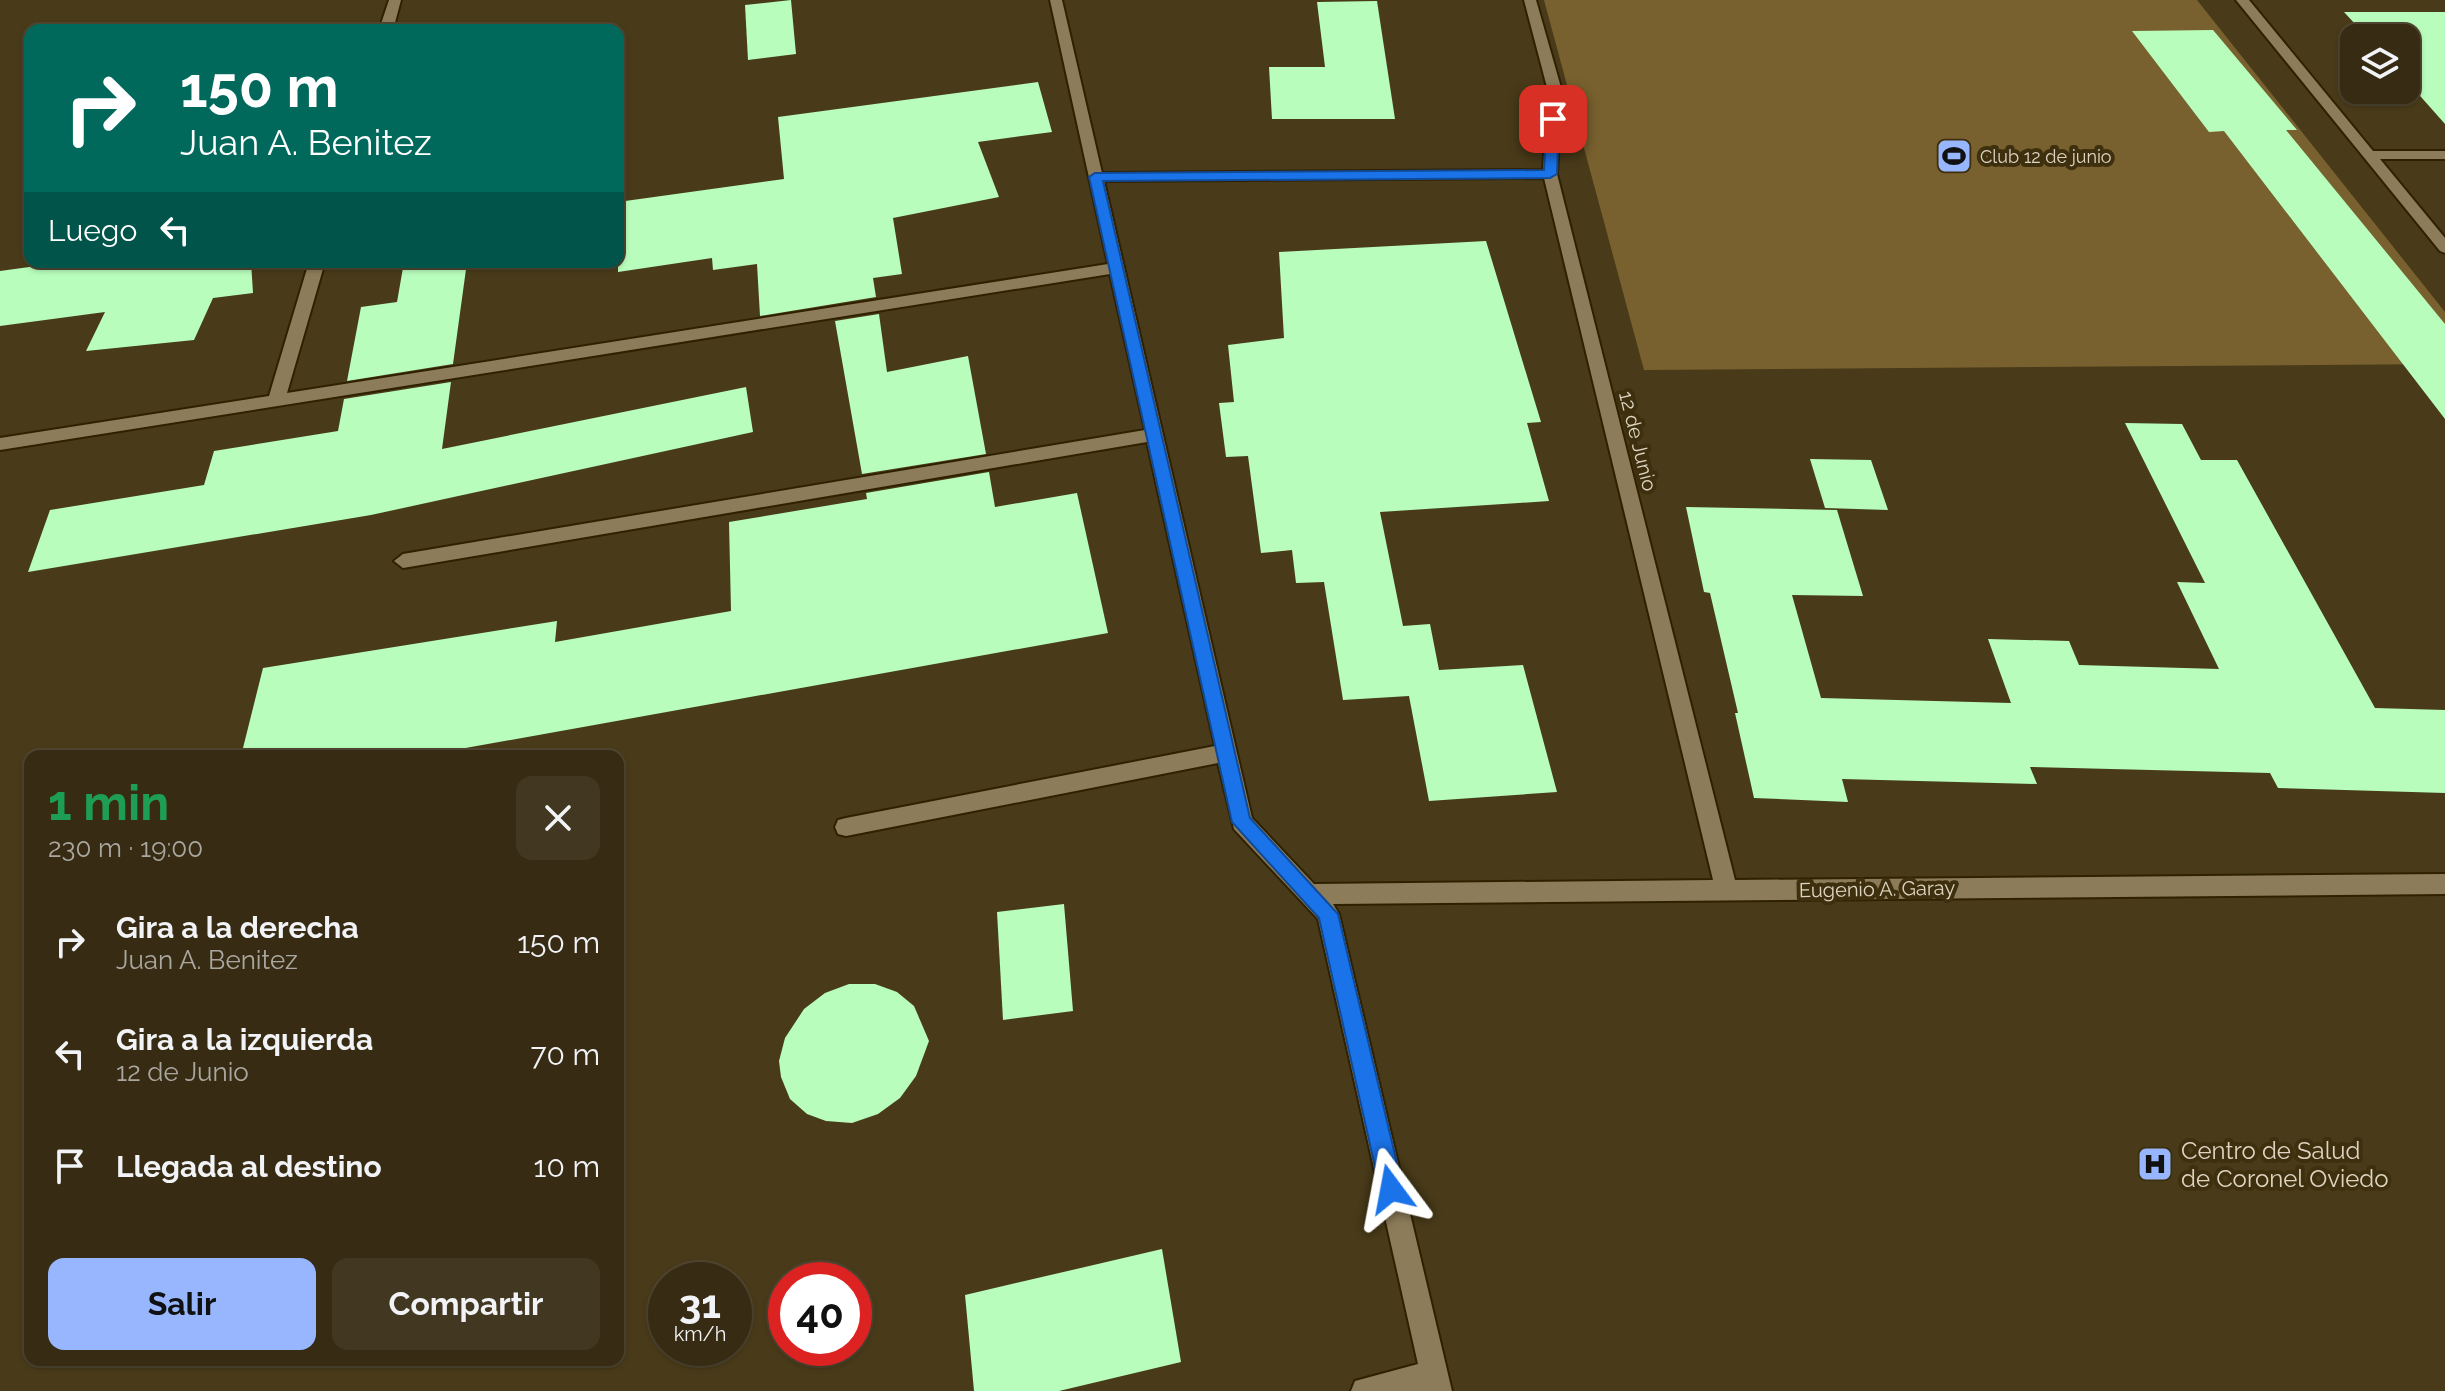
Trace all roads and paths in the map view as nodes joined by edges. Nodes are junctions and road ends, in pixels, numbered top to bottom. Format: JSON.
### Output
{"nodes":[{"id":1,"x":395,"y":0,"type":"edge"},
{"id":2,"x":1056,"y":0,"type":"edge"},
{"id":3,"x":1530,"y":0,"type":"edge"},
{"id":4,"x":2242,"y":0,"type":"edge"},
{"id":5,"x":388,"y":24,"type":"edge"},
{"id":6,"x":2369,"y":155,"type":"junction"},
{"id":7,"x":2445,"y":155,"type":"edge"},
{"id":8,"x":1550,"y":174,"type":"junction"},
{"id":9,"x":1095,"y":177,"type":"junction"},
{"id":10,"x":2445,"y":248,"type":"edge"},
{"id":11,"x":315,"y":268,"type":"edge"},
{"id":12,"x":1116,"y":268,"type":"junction"},
{"id":13,"x":276,"y":401,"type":"junction"},
{"id":14,"x":1154,"y":435,"type":"junction"},
{"id":15,"x":0,"y":444,"type":"edge"},
{"id":16,"x":403,"y":561,"type":"dead end"},
{"id":17,"x":1226,"y":753,"type":"junction"},
{"id":18,"x":846,"y":827,"type":"dead end"},
{"id":19,"x":2445,"y":884,"type":"edge"},
{"id":20,"x":1726,"y":890,"type":"junction"},
{"id":21,"x":1310,"y":894,"type":"junction"},
{"id":22,"x":1436,"y":1382,"type":"edge"},
{"id":23,"x":1365,"y":1391,"type":"edge"}],
"edges":[{"from":1,"to":5,"type":"street"},
{"from":2,"to":9,"type":"street"},
{"from":3,"to":8,"type":"street","name":"12 de Junio"},
{"from":4,"to":6,"type":"street"},
{"from":6,"to":7,"type":"street"},
{"from":6,"to":10,"type":"street"},
{"from":8,"to":9,"type":"street"},
{"from":8,"to":20,"type":"street","name":"12 de Junio"},
{"from":9,"to":12,"type":"street"},
{"from":11,"to":13,"type":"street"},
{"from":12,"to":13,"type":"street"},
{"from":12,"to":14,"type":"street"},
{"from":13,"to":15,"type":"street"},
{"from":14,"to":16,"type":"street"},
{"from":14,"to":17,"type":"street"},
{"from":17,"to":18,"type":"street"},
{"from":17,"to":21,"type":"street"},
{"from":19,"to":20,"type":"street","name":"Eugenio A. Garay"},
{"from":20,"to":21,"type":"street","name":"Eugenio A. Garay"},
{"from":21,"to":22,"type":"street"},
{"from":22,"to":23,"type":"street"}]}
